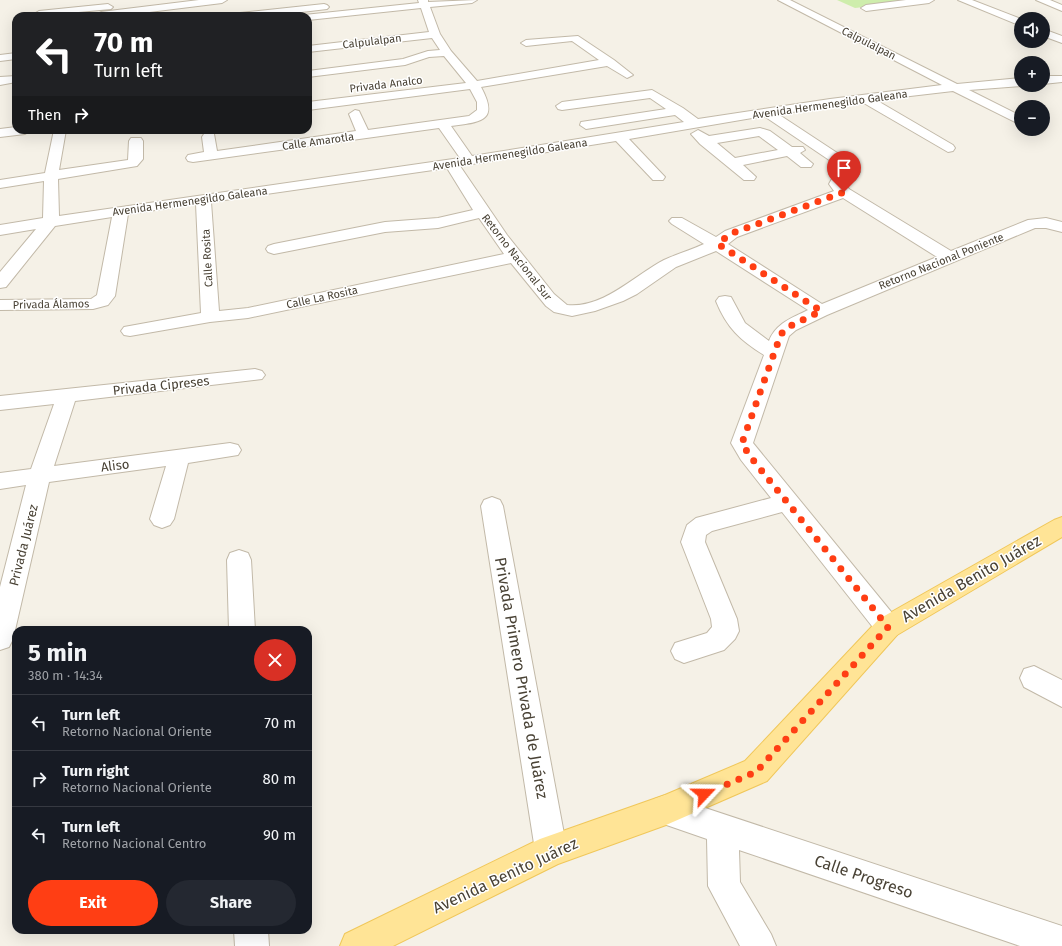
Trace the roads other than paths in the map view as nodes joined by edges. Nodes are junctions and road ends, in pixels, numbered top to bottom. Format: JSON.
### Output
{"nodes":[{"id":1,"x":144,"y":0,"type":"edge"},
{"id":2,"x":222,"y":0,"type":"edge"},
{"id":3,"x":385,"y":0,"type":"edge"},
{"id":4,"x":472,"y":0,"type":"edge"},
{"id":5,"x":783,"y":0,"type":"edge"},
{"id":6,"x":929,"y":0,"type":"edge"},
{"id":7,"x":963,"y":0,"type":"edge"},
{"id":8,"x":1041,"y":0,"type":"edge"},
{"id":9,"x":195,"y":2,"type":"edge"},
{"id":10,"x":424,"y":2,"type":"edge"},
{"id":11,"x":108,"y":7,"type":"junction"},
{"id":12,"x":866,"y":8,"type":"dead end"},
{"id":13,"x":1062,"y":8,"type":"edge"},
{"id":14,"x":59,"y":12,"type":"edge"},
{"id":15,"x":101,"y":12,"type":"edge"},
{"id":16,"x":128,"y":12,"type":"edge"},
{"id":17,"x":276,"y":12,"type":"edge"},
{"id":18,"x":312,"y":16,"type":"edge"},
{"id":19,"x":1014,"y":20,"type":"edge"},
{"id":20,"x":435,"y":34,"type":"junction"},
{"id":21,"x":1050,"y":35,"type":"edge"},
{"id":22,"x":1062,"y":40,"type":"edge"},
{"id":23,"x":526,"y":43,"type":"dead end"},
{"id":24,"x":12,"y":46,"type":"edge"},
{"id":25,"x":0,"y":47,"type":"edge"},
{"id":26,"x":312,"y":49,"type":"edge"},
{"id":27,"x":447,"y":53,"type":"junction"},
{"id":28,"x":12,"y":56,"type":"edge"},
{"id":29,"x":0,"y":58,"type":"edge"},
{"id":30,"x":610,"y":62,"type":"junction"},
{"id":31,"x":312,"y":74,"type":"edge"},
{"id":32,"x":464,"y":74,"type":"junction"},
{"id":33,"x":626,"y":75,"type":"dead end"},
{"id":34,"x":448,"y":76,"type":"dead end"},
{"id":35,"x":1062,"y":79,"type":"edge"},
{"id":36,"x":12,"y":80,"type":"edge"},
{"id":37,"x":1050,"y":80,"type":"edge"},
{"id":38,"x":0,"y":81,"type":"edge"},
{"id":39,"x":1014,"y":82,"type":"edge"},
{"id":40,"x":474,"y":84,"type":"junction"},
{"id":41,"x":378,"y":85,"type":"dead end"},
{"id":42,"x":954,"y":86,"type":"junction"},
{"id":43,"x":312,"y":93,"type":"edge"},
{"id":44,"x":864,"y":98,"type":"junction"},
{"id":45,"x":312,"y":105,"type":"edge"},
{"id":46,"x":562,"y":106,"type":"dead end"},
{"id":47,"x":679,"y":111,"type":"junction"},
{"id":48,"x":766,"y":112,"type":"junction"},
{"id":49,"x":355,"y":114,"type":"dead end"},
{"id":50,"x":411,"y":115,"type":"dead end"},
{"id":51,"x":1014,"y":117,"type":"edge"},
{"id":52,"x":442,"y":123,"type":"junction"},
{"id":53,"x":586,"y":125,"type":"dead end"},
{"id":54,"x":692,"y":125,"type":"junction"},
{"id":55,"x":417,"y":127,"type":"junction"},
{"id":56,"x":12,"y":132,"type":"edge"},
{"id":57,"x":0,"y":133,"type":"edge"},
{"id":58,"x":59,"y":134,"type":"edge"},
{"id":59,"x":298,"y":134,"type":"edge"},
{"id":60,"x":364,"y":134,"type":"junction"},
{"id":61,"x":209,"y":137,"type":"dead end"},
{"id":62,"x":620,"y":137,"type":"junction"},
{"id":63,"x":136,"y":141,"type":"dead end"},
{"id":64,"x":705,"y":141,"type":"junction"},
{"id":65,"x":303,"y":143,"type":"junction"},
{"id":66,"x":948,"y":148,"type":"dead end"},
{"id":67,"x":796,"y":150,"type":"junction"},
{"id":68,"x":211,"y":155,"type":"junction"},
{"id":69,"x":193,"y":158,"type":"dead end"},
{"id":70,"x":469,"y":161,"type":"junction"},
{"id":71,"x":451,"y":163,"type":"junction"},
{"id":72,"x":732,"y":163,"type":"junction"},
{"id":73,"x":806,"y":164,"type":"dead end"},
{"id":74,"x":51,"y":176,"type":"junction"},
{"id":75,"x":658,"y":177,"type":"dead end"},
{"id":76,"x":750,"y":178,"type":"dead end"},
{"id":77,"x":0,"y":184,"type":"edge"},
{"id":78,"x":844,"y":192,"type":"junction"},
{"id":79,"x":203,"y":198,"type":"junction"},
{"id":80,"x":121,"y":210,"type":"junction"},
{"id":81,"x":482,"y":213,"type":"junction"},
{"id":82,"x":51,"y":221,"type":"junction"},
{"id":83,"x":676,"y":221,"type":"dead end"},
{"id":84,"x":1062,"y":228,"type":"edge"},
{"id":85,"x":0,"y":230,"type":"edge"},
{"id":86,"x":718,"y":244,"type":"junction"},
{"id":87,"x":274,"y":249,"type":"dead end"},
{"id":88,"x":514,"y":257,"type":"junction"},
{"id":89,"x":950,"y":258,"type":"junction"},
{"id":90,"x":8,"y":266,"type":"edge"},
{"id":91,"x":0,"y":283,"type":"edge"},
{"id":92,"x":725,"y":301,"type":"dead end"},
{"id":93,"x":0,"y":305,"type":"edge"},
{"id":94,"x":821,"y":311,"type":"junction"},
{"id":95,"x":210,"y":317,"type":"junction"},
{"id":96,"x":130,"y":331,"type":"dead end"},
{"id":97,"x":774,"y":353,"type":"junction"},
{"id":98,"x":255,"y":375,"type":"dead end"},
{"id":99,"x":68,"y":396,"type":"junction"},
{"id":100,"x":0,"y":403,"type":"edge"},
{"id":101,"x":230,"y":450,"type":"dead end"},
{"id":102,"x":178,"y":457,"type":"junction"},
{"id":103,"x":40,"y":474,"type":"junction"},
{"id":104,"x":0,"y":481,"type":"edge"},
{"id":105,"x":787,"y":502,"type":"junction"},
{"id":106,"x":492,"y":506,"type":"dead end"},
{"id":107,"x":162,"y":519,"type":"dead end"},
{"id":108,"x":1062,"y":526,"type":"edge"},
{"id":109,"x":239,"y":560,"type":"dead end"},
{"id":110,"x":242,"y":626,"type":"edge"},
{"id":111,"x":888,"y":627,"type":"junction"},
{"id":112,"x":0,"y":639,"type":"edge"},
{"id":113,"x":684,"y":651,"type":"dead end"},
{"id":114,"x":1034,"y":678,"type":"dead end"},
{"id":115,"x":1062,"y":694,"type":"edge"},
{"id":116,"x":666,"y":810,"type":"junction"},
{"id":117,"x":722,"y":828,"type":"junction"},
{"id":118,"x":551,"y":850,"type":"junction"},
{"id":119,"x":251,"y":934,"type":"edge"},
{"id":120,"x":1062,"y":943,"type":"edge"},
{"id":121,"x":252,"y":946,"type":"edge"},
{"id":122,"x":357,"y":946,"type":"edge"},
{"id":123,"x":759,"y":946,"type":"edge"}],
"edges":[{"from":1,"to":11,"type":"street"},
{"from":2,"to":9,"type":"street"},
{"from":3,"to":17,"type":"street"},
{"from":4,"to":10,"type":"street"},
{"from":5,"to":42,"type":"street","name":"Calpulalpan"},
{"from":6,"to":12,"type":"street"},
{"from":7,"to":19,"type":"street"},
{"from":8,"to":13,"type":"street"},
{"from":9,"to":16,"type":"street"},
{"from":10,"to":18,"type":"street"},
{"from":10,"to":20,"type":"street"},
{"from":11,"to":14,"type":"street"},
{"from":11,"to":15,"type":"street"},
{"from":20,"to":26,"type":"street","name":"Calpulalpan"},
{"from":20,"to":27,"type":"street"},
{"from":21,"to":22,"type":"street"},
{"from":23,"to":30,"type":"street"},
{"from":24,"to":25,"type":"street"},
{"from":27,"to":31,"type":"street"},
{"from":27,"to":32,"type":"street"},
{"from":28,"to":29,"type":"street"},
{"from":30,"to":33,"type":"street"},
{"from":30,"to":40,"type":"street"},
{"from":32,"to":34,"type":"street"},
{"from":32,"to":40,"type":"street"},
{"from":35,"to":37,"type":"street"},
{"from":36,"to":38,"type":"street"},
{"from":39,"to":42,"type":"street","name":"Avenida Hermenegildo Galeana"},
{"from":40,"to":45,"type":"street"},
{"from":40,"to":52,"type":"street","name":"Calle Amarotla"},
{"from":41,"to":43,"type":"street","name":"Privada Analco"},
{"from":42,"to":44,"type":"street","name":"Avenida Hermenegildo Galeana"},
{"from":42,"to":51,"type":"street","name":"Calpulalpan"},
{"from":44,"to":48,"type":"street","name":"Avenida Hermenegildo Galeana"},
{"from":44,"to":66,"type":"street"},
{"from":46,"to":47,"type":"street"},
{"from":47,"to":53,"type":"street"},
{"from":47,"to":54,"type":"street"},
{"from":48,"to":54,"type":"street","name":"Avenida Hermenegildo Galeana"},
{"from":48,"to":78,"type":"street"},
{"from":49,"to":60,"type":"street"},
{"from":50,"to":55,"type":"street"},
{"from":52,"to":55,"type":"street","name":"Calle Amarotla"},
{"from":52,"to":70,"type":"street"},
{"from":54,"to":62,"type":"street","name":"Avenida Hermenegildo Galeana"},
{"from":54,"to":64,"type":"street"},
{"from":55,"to":60,"type":"street","name":"Calle Amarotla"},
{"from":56,"to":57,"type":"street"},
{"from":58,"to":74,"type":"street"},
{"from":59,"to":65,"type":"street"},
{"from":60,"to":65,"type":"street","name":"Calle Amarotla"},
{"from":61,"to":68,"type":"street"},
{"from":62,"to":70,"type":"street","name":"Avenida Hermenegildo Galeana"},
{"from":62,"to":75,"type":"street"},
{"from":63,"to":74,"type":"street"},
{"from":64,"to":67,"type":"street"},
{"from":64,"to":72,"type":"street"},
{"from":65,"to":68,"type":"street","name":"Calle Amarotla"},
{"from":67,"to":72,"type":"street"},
{"from":67,"to":73,"type":"street"},
{"from":68,"to":69,"type":"street","name":"Calle Amarotla"},
{"from":70,"to":71,"type":"street","name":"Avenida Hermenegildo Galeana"},
{"from":71,"to":79,"type":"street","name":"Avenida Hermenegildo Galeana"},
{"from":71,"to":81,"type":"street","name":"Retorno Nacional Sur"},
{"from":72,"to":76,"type":"street"},
{"from":74,"to":77,"type":"street"},
{"from":74,"to":82,"type":"street"},
{"from":78,"to":86,"type":"street","name":"Retorno Nacional Sur"},
{"from":78,"to":89,"type":"street"},
{"from":79,"to":80,"type":"street","name":"Avenida Hermenegildo Galeana"},
{"from":79,"to":95,"type":"street","name":"Calle Rosita"},
{"from":80,"to":82,"type":"street","name":"Avenida Hermenegildo Galeana"},
{"from":80,"to":93,"type":"street","name":"Privada Álamos"},
{"from":81,"to":87,"type":"street"},
{"from":81,"to":88,"type":"street","name":"Retorno Nacional Sur"},
{"from":82,"to":85,"type":"street","name":"Avenida Hermenegildo Galeana"},
{"from":82,"to":90,"type":"street"},
{"from":83,"to":86,"type":"street"},
{"from":84,"to":89,"type":"street","name":"Retorno Nacional Poniente"},
{"from":86,"to":88,"type":"street","name":"Retorno Nacional Sur"},
{"from":86,"to":94,"type":"street"},
{"from":88,"to":95,"type":"street","name":"Calle La Rosita"},
{"from":89,"to":94,"type":"street","name":"Retorno Nacional Poniente"},
{"from":90,"to":91,"type":"street"},
{"from":92,"to":97,"type":"street"},
{"from":94,"to":97,"type":"street","name":"Retorno Nacional Poniente"},
{"from":95,"to":96,"type":"street","name":"Calle La Rosita"},
{"from":97,"to":105,"type":"street","name":"Retorno Nacional Poniente"},
{"from":98,"to":99,"type":"street","name":"Privada Cipreses"},
{"from":99,"to":100,"type":"street","name":"Privada Cipreses"},
{"from":99,"to":103,"type":"street","name":"Privada Juárez"},
{"from":101,"to":102,"type":"street","name":"Aliso"},
{"from":102,"to":103,"type":"street","name":"Aliso"},
{"from":102,"to":107,"type":"street"},
{"from":103,"to":104,"type":"street","name":"Aliso"},
{"from":103,"to":112,"type":"street","name":"Privada Juárez"},
{"from":105,"to":111,"type":"street"},
{"from":105,"to":113,"type":"street"},
{"from":106,"to":118,"type":"street","name":"Privada Primero Privada de Juárez"},
{"from":108,"to":111,"type":"main road","name":"Avenida Benito Juárez"},
{"from":109,"to":110,"type":"street"},
{"from":111,"to":116,"type":"main road","name":"Avenida Benito Juárez"},
{"from":114,"to":115,"type":"street"},
{"from":116,"to":117,"type":"street","name":"Calle Progreso"},
{"from":116,"to":118,"type":"main road","name":"Avenida Benito Juárez"},
{"from":117,"to":120,"type":"street","name":"Calle Progreso"},
{"from":117,"to":123,"type":"street"},
{"from":118,"to":122,"type":"main road","name":"Avenida Benito Juárez"},
{"from":119,"to":121,"type":"street"}]}
